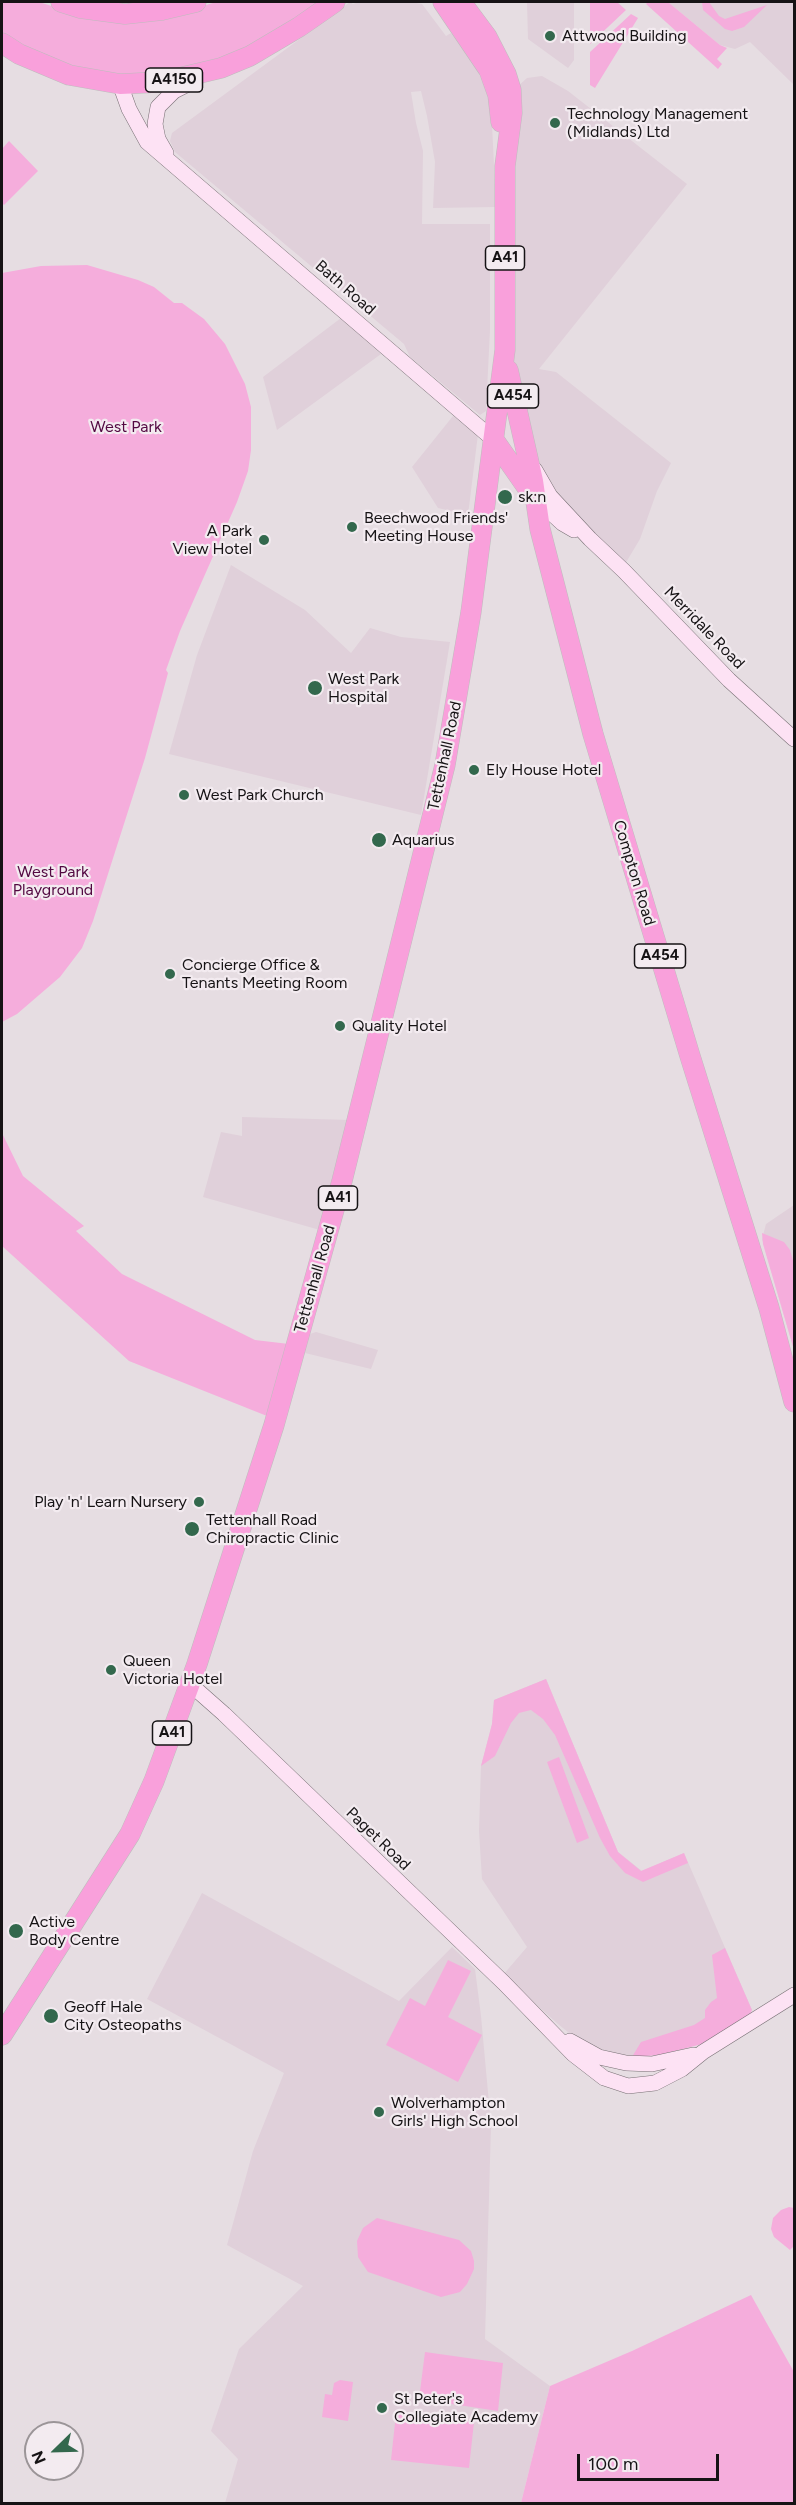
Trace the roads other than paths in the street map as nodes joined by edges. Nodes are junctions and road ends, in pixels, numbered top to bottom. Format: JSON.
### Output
{"nodes":[{"id":1,"x":61,"y":2,"type":"edge"},
{"id":2,"x":196,"y":2,"type":"edge"},
{"id":3,"x":335,"y":2,"type":"edge"},
{"id":4,"x":443,"y":2,"type":"edge"},
{"id":5,"x":461,"y":2,"type":"edge"},
{"id":6,"x":2,"y":43,"type":"edge"},
{"id":7,"x":221,"y":68,"type":"junction"},
{"id":8,"x":120,"y":84,"type":"junction"},
{"id":9,"x":173,"y":163,"type":"junction"},
{"id":10,"x":505,"y":166,"type":"junction"},
{"id":11,"x":505,"y":350,"type":"junction"},
{"id":12,"x":494,"y":440,"type":"junction"},
{"id":13,"x":523,"y":442,"type":"junction"},
{"id":14,"x":535,"y":498,"type":"junction"},
{"id":15,"x":590,"y":539,"type":"junction"},
{"id":16,"x":795,"y":739,"type":"edge"},
{"id":17,"x":795,"y":1402,"type":"edge"},
{"id":18,"x":190,"y":1684,"type":"junction"},
{"id":19,"x":795,"y":1995,"type":"edge"},
{"id":20,"x":541,"y":2020,"type":"junction"},
{"id":21,"x":2,"y":2035,"type":"edge"},
{"id":22,"x":704,"y":2052,"type":"junction"}],
"edges":[{"from":1,"to":2,"type":"highway"},
{"from":3,"to":7,"type":"highway","number":"A4150"},
{"from":4,"to":10,"type":"highway","number":"A41"},
{"from":5,"to":10,"type":"highway","number":"A41"},
{"from":6,"to":8,"type":"highway","number":"A4150"},
{"from":7,"to":8,"type":"highway","number":"A4150"},
{"from":7,"to":9,"type":"street","name":"Bath Road"},
{"from":8,"to":9,"type":"street","name":"Bath Road"},
{"from":9,"to":12,"type":"street","name":"Bath Road"},
{"from":10,"to":11,"type":"highway","number":"A41"},
{"from":11,"to":12,"type":"highway","number":"A41"},
{"from":11,"to":13,"type":"highway","number":"A454"},
{"from":12,"to":14,"type":"highway"},
{"from":12,"to":18,"type":"highway","name":"Tettenhall Road","number":"A41"},
{"from":13,"to":14,"type":"highway","name":"Compton Road","number":"A454"},
{"from":13,"to":15,"type":"street","name":"Merridale Road"},
{"from":14,"to":15,"type":"street","name":"Merridale Road"},
{"from":14,"to":17,"type":"highway","name":"Compton Road","number":"A454"},
{"from":15,"to":16,"type":"street","name":"Merridale Road"},
{"from":18,"to":20,"type":"street","name":"Paget Road"},
{"from":18,"to":21,"type":"highway","name":"Tettenhall Road","number":"A41"},
{"from":19,"to":22,"type":"street","name":"Paget Road"},
{"from":20,"to":22,"type":"street","name":"Paget Road"},
{"from":20,"to":22,"type":"street","name":"Paget Road"}]}
